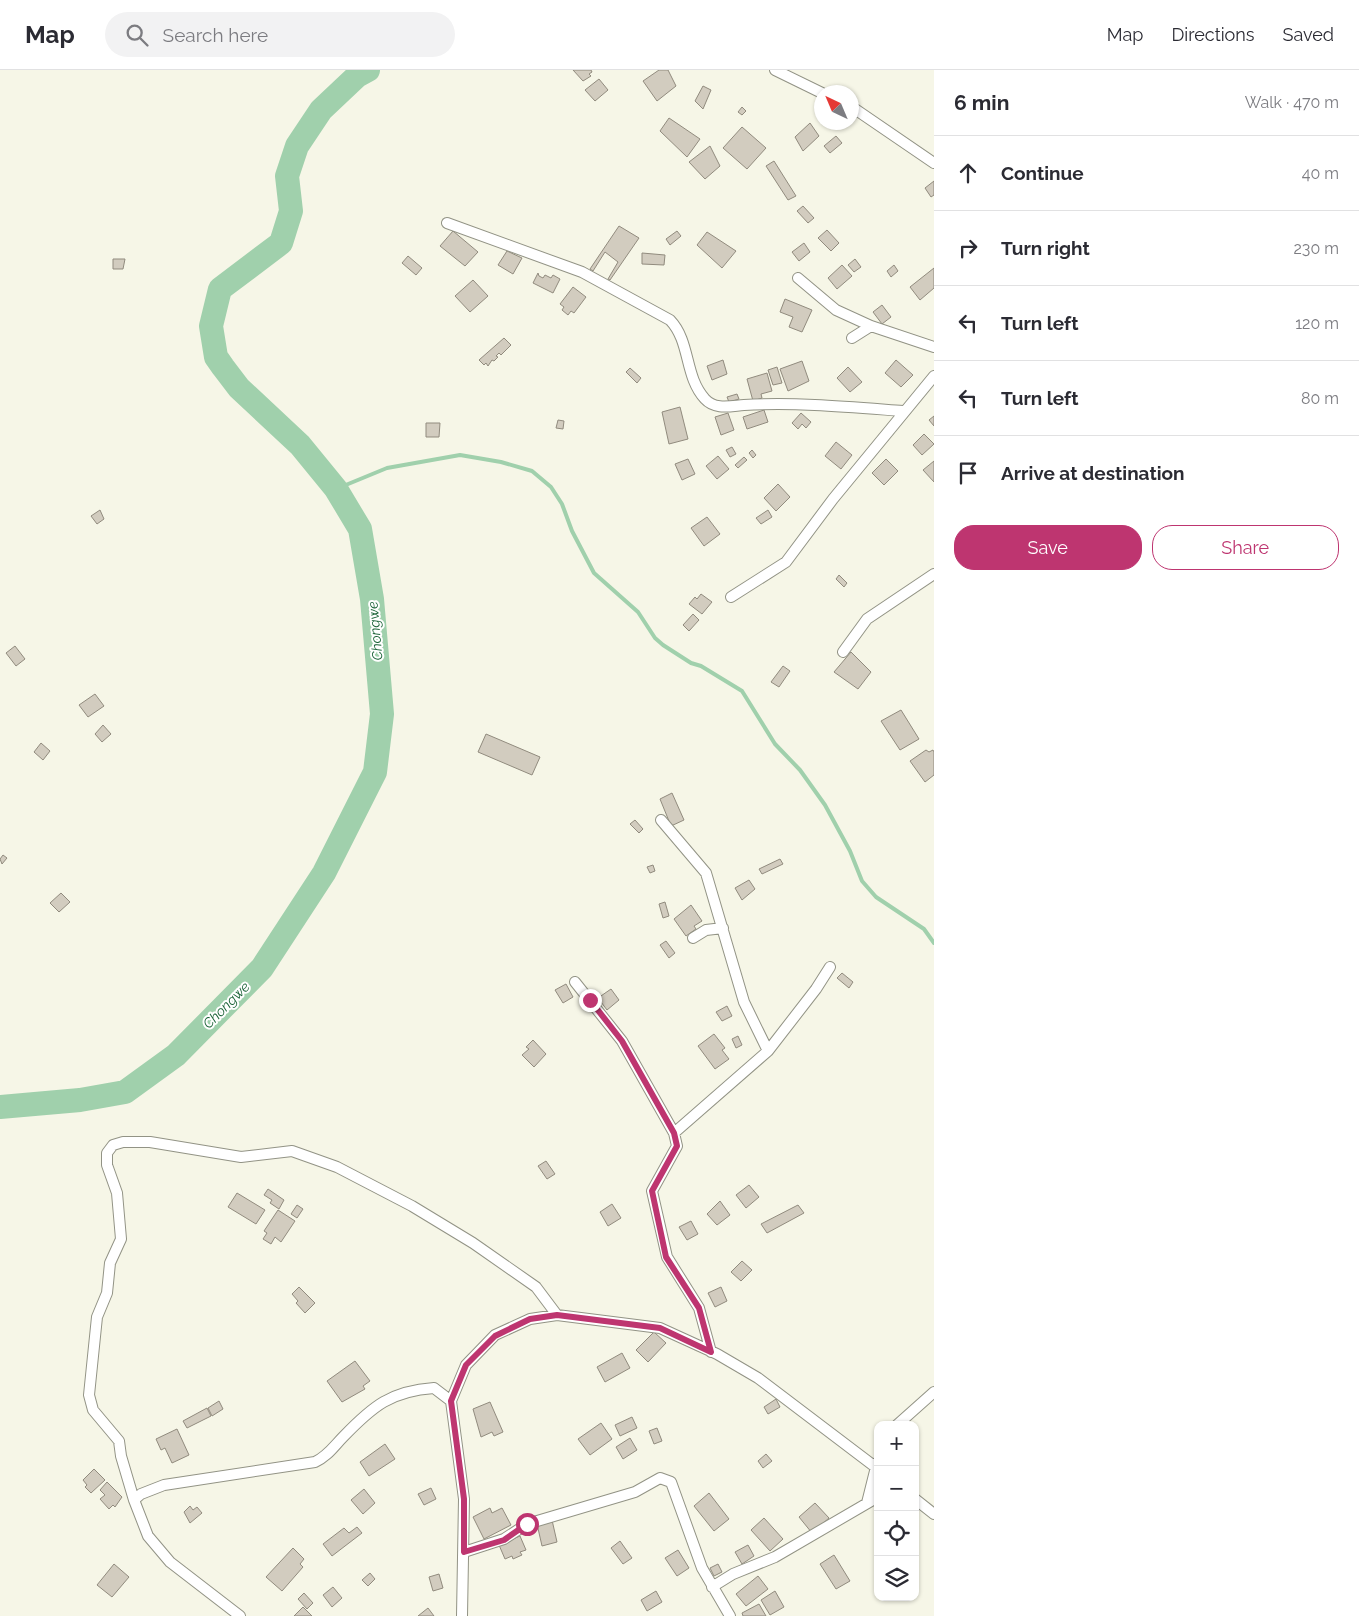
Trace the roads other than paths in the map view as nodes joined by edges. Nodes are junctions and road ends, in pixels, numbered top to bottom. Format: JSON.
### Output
{"nodes":[{"id":1,"x":775,"y":70,"type":"edge"},
{"id":2,"x":814,"y":88,"type":"edge"},
{"id":3,"x":859,"y":112,"type":"edge"},
{"id":4,"x":934,"y":163,"type":"edge"},
{"id":5,"x":447,"y":222,"type":"dead end"},
{"id":6,"x":798,"y":278,"type":"dead end"},
{"id":7,"x":871,"y":326,"type":"junction"},
{"id":8,"x":852,"y":338,"type":"dead end"},
{"id":9,"x":934,"y":347,"type":"edge"},
{"id":10,"x":934,"y":376,"type":"edge"},
{"id":11,"x":903,"y":411,"type":"junction"},
{"id":12,"x":934,"y":574,"type":"edge"},
{"id":13,"x":731,"y":597,"type":"dead end"},
{"id":14,"x":843,"y":652,"type":"dead end"},
{"id":15,"x":661,"y":820,"type":"dead end"},
{"id":16,"x":723,"y":928,"type":"junction"},
{"id":17,"x":694,"y":938,"type":"dead end"},
{"id":18,"x":830,"y":967,"type":"dead end"},
{"id":19,"x":575,"y":982,"type":"dead end"},
{"id":20,"x":768,"y":1051,"type":"junction"},
{"id":21,"x":674,"y":1133,"type":"junction"},
{"id":22,"x":557,"y":1315,"type":"junction"},
{"id":23,"x":711,"y":1352,"type":"junction"},
{"id":24,"x":934,"y":1392,"type":"edge"},
{"id":25,"x":451,"y":1401,"type":"junction"},
{"id":26,"x":901,"y":1421,"type":"edge"},
{"id":27,"x":874,"y":1464,"type":"edge"},
{"id":28,"x":874,"y":1477,"type":"edge"},
{"id":29,"x":134,"y":1500,"type":"junction"},
{"id":30,"x":874,"y":1500,"type":"edge"},
{"id":31,"x":919,"y":1502,"type":"edge"},
{"id":32,"x":867,"y":1504,"type":"junction"},
{"id":33,"x":934,"y":1514,"type":"edge"},
{"id":34,"x":464,"y":1552,"type":"junction"},
{"id":35,"x":712,"y":1587,"type":"junction"},
{"id":36,"x":240,"y":1616,"type":"edge"},
{"id":37,"x":462,"y":1616,"type":"edge"},
{"id":38,"x":730,"y":1616,"type":"edge"}],
"edges":[{"from":1,"to":2,"type":"street"},
{"from":3,"to":4,"type":"street"},
{"from":5,"to":11,"type":"street"},
{"from":6,"to":7,"type":"street"},
{"from":7,"to":8,"type":"street"},
{"from":7,"to":9,"type":"street"},
{"from":10,"to":11,"type":"street"},
{"from":11,"to":13,"type":"street"},
{"from":12,"to":14,"type":"street"},
{"from":15,"to":16,"type":"street"},
{"from":16,"to":17,"type":"street"},
{"from":16,"to":20,"type":"street"},
{"from":18,"to":20,"type":"street"},
{"from":19,"to":21,"type":"street"},
{"from":20,"to":21,"type":"street"},
{"from":21,"to":23,"type":"street"},
{"from":22,"to":23,"type":"street"},
{"from":22,"to":25,"type":"street"},
{"from":22,"to":29,"type":"street"},
{"from":23,"to":27,"type":"street"},
{"from":24,"to":26,"type":"street"},
{"from":25,"to":29,"type":"street"},
{"from":25,"to":34,"type":"street"},
{"from":28,"to":32,"type":"street"},
{"from":29,"to":36,"type":"street"},
{"from":30,"to":32,"type":"street"},
{"from":31,"to":33,"type":"street"},
{"from":32,"to":35,"type":"street"},
{"from":34,"to":35,"type":"street"},
{"from":34,"to":37,"type":"street"},
{"from":35,"to":38,"type":"street"}]}
